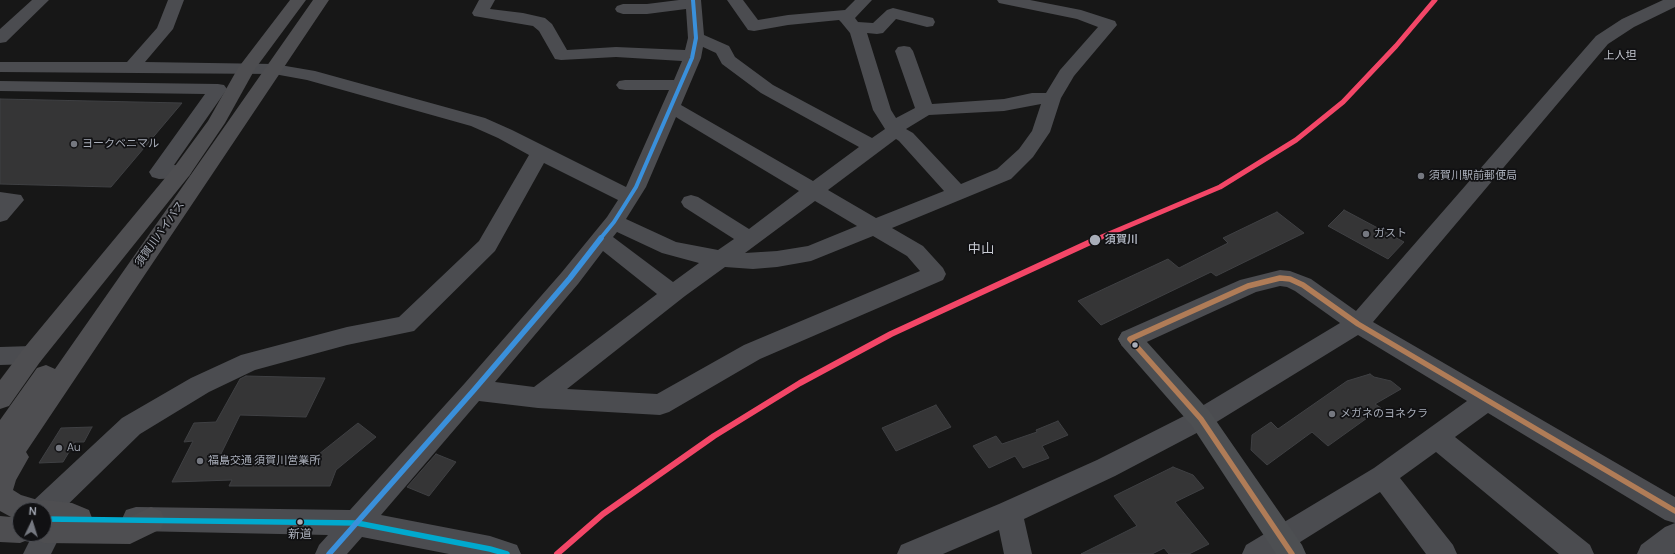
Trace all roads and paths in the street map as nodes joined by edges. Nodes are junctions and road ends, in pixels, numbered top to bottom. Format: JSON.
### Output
{"nodes":[{"id":1,"x":41,"y":0,"type":"edge"},
{"id":2,"x":176,"y":0,"type":"edge"},
{"id":3,"x":298,"y":0,"type":"edge"},
{"id":4,"x":321,"y":0,"type":"edge"},
{"id":5,"x":487,"y":0,"type":"edge"},
{"id":6,"x":735,"y":0,"type":"edge"},
{"id":7,"x":864,"y":0,"type":"edge"},
{"id":8,"x":1005,"y":0,"type":"edge"},
{"id":9,"x":693,"y":1,"type":"edge"},
{"id":10,"x":1672,"y":3,"type":"edge"},
{"id":11,"x":623,"y":9,"type":"dead end"},
{"id":12,"x":850,"y":22,"type":"junction"},
{"id":13,"x":927,"y":22,"type":"dead end"},
{"id":14,"x":0,"y":38,"type":"edge"},
{"id":15,"x":694,"y":47,"type":"junction"},
{"id":16,"x":904,"y":51,"type":"dead end"},
{"id":17,"x":0,"y":67,"type":"edge"},
{"id":18,"x":132,"y":67,"type":"junction"},
{"id":19,"x":155,"y":67,"type":"junction"},
{"id":20,"x":247,"y":68,"type":"junction"},
{"id":21,"x":274,"y":69,"type":"junction"},
{"id":22,"x":625,"y":85,"type":"dead end"},
{"id":23,"x":680,"y":85,"type":"junction"},
{"id":24,"x":0,"y":86,"type":"edge"},
{"id":25,"x":137,"y":88,"type":"junction"},
{"id":26,"x":1052,"y":98,"type":"junction"},
{"id":27,"x":671,"y":108,"type":"junction"},
{"id":28,"x":926,"y":110,"type":"junction"},
{"id":29,"x":194,"y":123,"type":"junction"},
{"id":30,"x":216,"y":123,"type":"junction"},
{"id":31,"x":895,"y":131,"type":"junction"},
{"id":32,"x":873,"y":146,"type":"junction"},
{"id":33,"x":540,"y":154,"type":"junction"},
{"id":34,"x":182,"y":171,"type":"junction"},
{"id":35,"x":814,"y":192,"type":"junction"},
{"id":36,"x":958,"y":193,"type":"junction"},
{"id":37,"x":629,"y":197,"type":"junction"},
{"id":38,"x":0,"y":200,"type":"edge"},
{"id":39,"x":691,"y":202,"type":"dead end"},
{"id":40,"x":0,"y":215,"type":"edge"},
{"id":41,"x":876,"y":228,"type":"junction"},
{"id":42,"x":607,"y":231,"type":"junction"},
{"id":43,"x":749,"y":240,"type":"junction"},
{"id":44,"x":722,"y":259,"type":"junction"},
{"id":45,"x":673,"y":294,"type":"junction"},
{"id":46,"x":1358,"y":324,"type":"junction"},
{"id":47,"x":1130,"y":339,"type":"joint"},
{"id":48,"x":83,"y":346,"type":"junction"},
{"id":49,"x":32,"y":355,"type":"junction"},
{"id":50,"x":0,"y":356,"type":"edge"},
{"id":51,"x":67,"y":370,"type":"junction"},
{"id":52,"x":474,"y":390,"type":"junction"},
{"id":53,"x":538,"y":398,"type":"junction"},
{"id":54,"x":0,"y":399,"type":"edge"},
{"id":55,"x":1486,"y":401,"type":"junction"},
{"id":56,"x":1201,"y":419,"type":"junction"},
{"id":57,"x":1436,"y":437,"type":"junction"},
{"id":58,"x":0,"y":440,"type":"edge"},
{"id":59,"x":0,"y":468,"type":"edge"},
{"id":60,"x":1383,"y":476,"type":"junction"},
{"id":61,"x":12,"y":504,"type":"edge"},
{"id":62,"x":1675,"y":511,"type":"edge"},
{"id":63,"x":52,"y":512,"type":"edge"},
{"id":64,"x":1009,"y":512,"type":"junction"},
{"id":65,"x":0,"y":519,"type":"edge"},
{"id":66,"x":12,"y":519,"type":"edge"},
{"id":67,"x":52,"y":520,"type":"edge"},
{"id":68,"x":151,"y":520,"type":"junction"},
{"id":69,"x":52,"y":521,"type":"edge"},
{"id":70,"x":357,"y":523,"type":"junction"},
{"id":71,"x":0,"y":529,"type":"edge"},
{"id":72,"x":12,"y":530,"type":"edge"},
{"id":73,"x":1675,"y":536,"type":"edge"},
{"id":74,"x":39,"y":542,"type":"edge"},
{"id":75,"x":1287,"y":547,"type":"edge"},
{"id":76,"x":499,"y":551,"type":"edge"},
{"id":77,"x":36,"y":554,"type":"edge"},
{"id":78,"x":329,"y":554,"type":"edge"},
{"id":79,"x":911,"y":554,"type":"edge"},
{"id":80,"x":1018,"y":554,"type":"edge"},
{"id":81,"x":1256,"y":554,"type":"edge"},
{"id":82,"x":1443,"y":554,"type":"edge"},
{"id":83,"x":1580,"y":554,"type":"edge"},
{"id":84,"x":1650,"y":554,"type":"edge"}],
"edges":[{"from":1,"to":14,"type":"street"},
{"from":2,"to":18,"type":"street"},
{"from":3,"to":20,"type":"highway","name":"須賀川バイパス"},
{"from":4,"to":21,"type":"highway","name":"須賀川バイパス"},
{"from":5,"to":15,"type":"street"},
{"from":6,"to":12,"type":"street"},
{"from":7,"to":12,"type":"street"},
{"from":8,"to":26,"type":"street"},
{"from":9,"to":11,"type":"street"},
{"from":9,"to":15,"type":"street"},
{"from":10,"to":46,"type":"street"},
{"from":12,"to":13,"type":"street"},
{"from":12,"to":31,"type":"street"},
{"from":15,"to":23,"type":"street"},
{"from":15,"to":32,"type":"street"},
{"from":16,"to":28,"type":"street"},
{"from":17,"to":18,"type":"street"},
{"from":18,"to":19,"type":"street"},
{"from":19,"to":20,"type":"street"},
{"from":19,"to":25,"type":"street"},
{"from":20,"to":21,"type":"street"},
{"from":20,"to":30,"type":"highway","name":"須賀川バイパス"},
{"from":21,"to":33,"type":"street"},
{"from":21,"to":48,"type":"highway","name":"須賀川バイパス"},
{"from":22,"to":23,"type":"street"},
{"from":23,"to":27,"type":"street"},
{"from":24,"to":25,"type":"street"},
{"from":25,"to":29,"type":"street"},
{"from":26,"to":28,"type":"street"},
{"from":26,"to":36,"type":"street"},
{"from":27,"to":35,"type":"street"},
{"from":27,"to":37,"type":"street"},
{"from":28,"to":31,"type":"street"},
{"from":29,"to":30,"type":"street"},
{"from":29,"to":34,"type":"street"},
{"from":30,"to":34,"type":"highway","name":"須賀川バイパス"},
{"from":31,"to":32,"type":"street"},
{"from":31,"to":36,"type":"street"},
{"from":32,"to":35,"type":"street"},
{"from":33,"to":37,"type":"street"},
{"from":33,"to":63,"type":"street"},
{"from":34,"to":49,"type":"highway","name":"須賀川バイパス"},
{"from":35,"to":41,"type":"street"},
{"from":35,"to":43,"type":"street"},
{"from":36,"to":41,"type":"street"},
{"from":37,"to":42,"type":"street"},
{"from":38,"to":40,"type":"street"},
{"from":39,"to":43,"type":"street"},
{"from":41,"to":44,"type":"street"},
{"from":41,"to":53,"type":"street"},
{"from":42,"to":44,"type":"street"},
{"from":42,"to":45,"type":"street"},
{"from":42,"to":52,"type":"street"},
{"from":43,"to":44,"type":"street"},
{"from":44,"to":45,"type":"street"},
{"from":45,"to":53,"type":"street"},
{"from":46,"to":47,"type":"street"},
{"from":46,"to":55,"type":"street"},
{"from":46,"to":56,"type":"street"},
{"from":47,"to":56,"type":"main road"},
{"from":48,"to":51,"type":"highway","name":"須賀川バイパス"},
{"from":48,"to":58,"type":"highway"},
{"from":49,"to":50,"type":"street"},
{"from":49,"to":54,"type":"highway","name":"須賀川バイパス"},
{"from":51,"to":59,"type":"highway","name":"須賀川バイパス"},
{"from":51,"to":61,"type":"highway"},
{"from":52,"to":53,"type":"street"},
{"from":52,"to":70,"type":"street"},
{"from":55,"to":57,"type":"street"},
{"from":55,"to":62,"type":"street"},
{"from":56,"to":64,"type":"street"},
{"from":56,"to":75,"type":"main road"},
{"from":57,"to":60,"type":"street"},
{"from":57,"to":83,"type":"street"},
{"from":60,"to":75,"type":"street"},
{"from":60,"to":82,"type":"street"},
{"from":64,"to":79,"type":"street"},
{"from":64,"to":80,"type":"street"},
{"from":65,"to":66,"type":"street"},
{"from":67,"to":68,"type":"street"},
{"from":68,"to":69,"type":"highway"},
{"from":68,"to":70,"type":"street"},
{"from":70,"to":76,"type":"street"},
{"from":70,"to":78,"type":"street"},
{"from":71,"to":72,"type":"highway"},
{"from":73,"to":84,"type":"street"},
{"from":74,"to":77,"type":"street"},
{"from":75,"to":81,"type":"street"}]}
